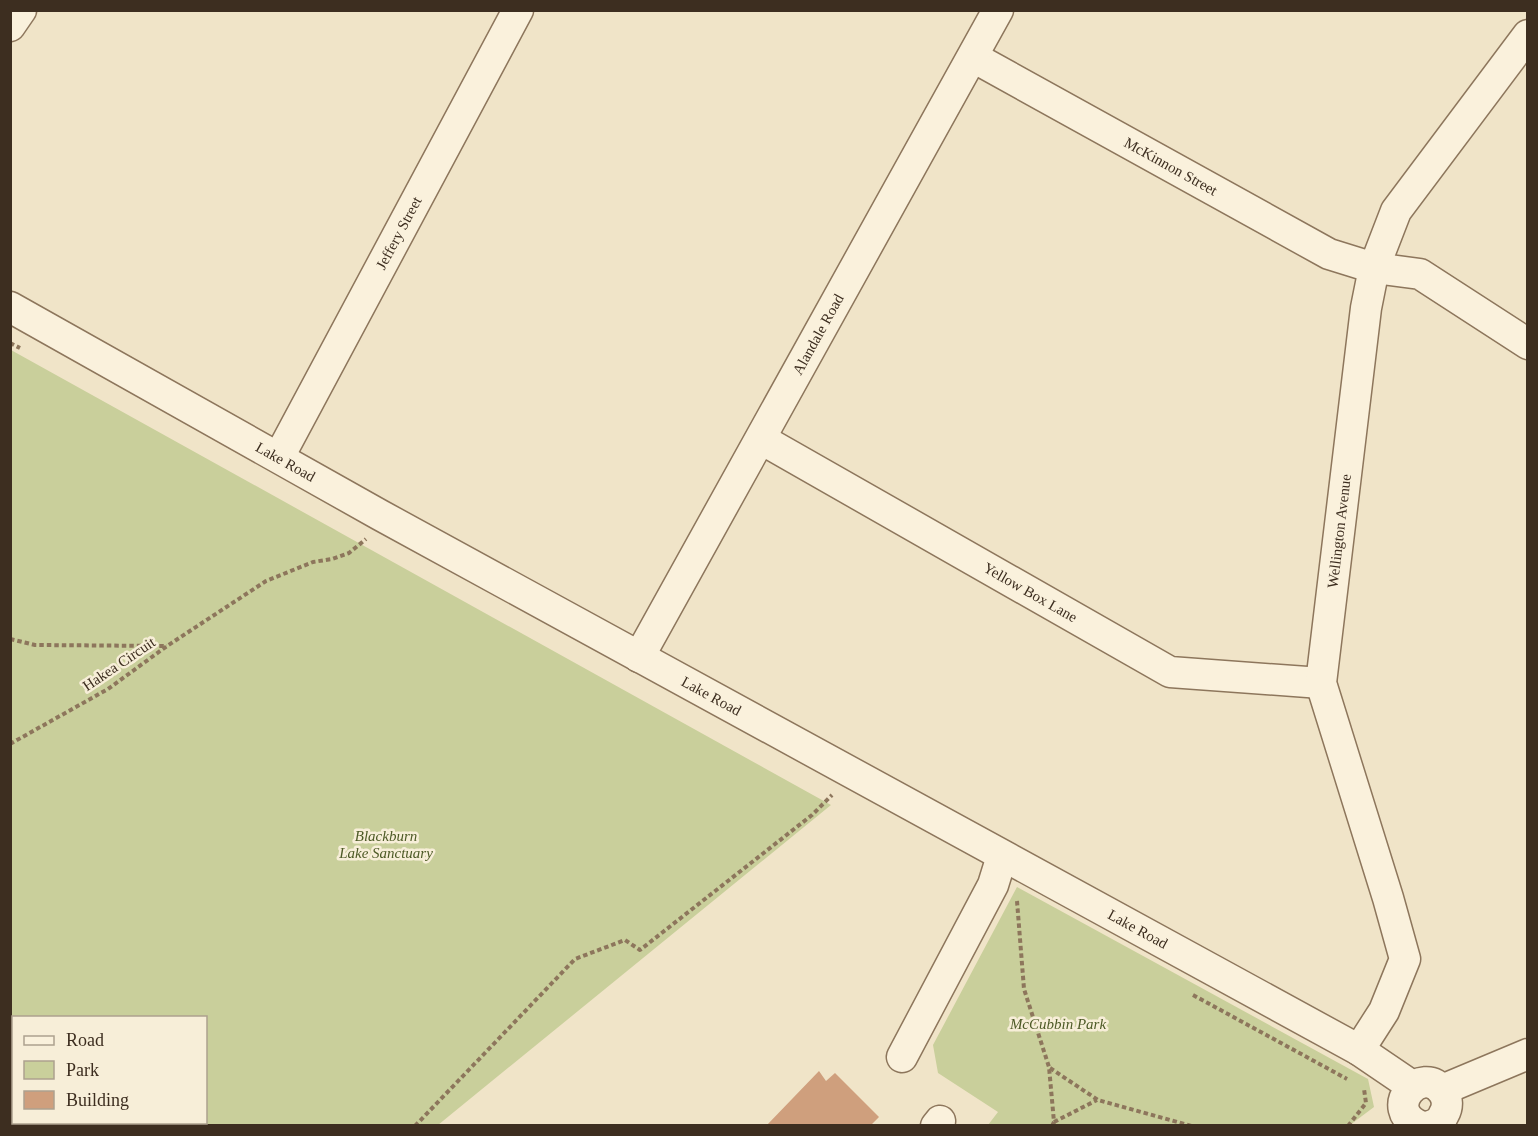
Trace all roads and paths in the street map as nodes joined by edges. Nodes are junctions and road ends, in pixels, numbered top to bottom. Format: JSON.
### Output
{"nodes":[{"id":1,"x":21,"y":10,"type":"edge"},
{"id":2,"x":518,"y":10,"type":"edge"},
{"id":3,"x":998,"y":10,"type":"edge"},
{"id":4,"x":10,"y":26,"type":"edge"},
{"id":5,"x":1527,"y":35,"type":"edge"},
{"id":6,"x":973,"y":57,"type":"junction"},
{"id":7,"x":1374,"y":268,"type":"junction"},
{"id":8,"x":10,"y":307,"type":"edge"},
{"id":9,"x":1527,"y":344,"type":"edge"},
{"id":10,"x":761,"y":439,"type":"junction"},
{"id":11,"x":279,"y":457,"type":"junction"},
{"id":12,"x":368,"y":538,"type":"dead end"},
{"id":13,"x":10,"y":639,"type":"edge"},
{"id":14,"x":167,"y":646,"type":"junction"},
{"id":15,"x":639,"y":657,"type":"junction"},
{"id":16,"x":1321,"y":683,"type":"junction"},
{"id":17,"x":10,"y":744,"type":"edge"},
{"id":18,"x":832,"y":795,"type":"dead end"},
{"id":19,"x":1002,"y":856,"type":"junction"},
{"id":20,"x":1016,"y":897,"type":"dead end"},
{"id":21,"x":1359,"y":1050,"type":"junction"},
{"id":22,"x":1527,"y":1054,"type":"edge"},
{"id":23,"x":902,"y":1057,"type":"dead end"},
{"id":24,"x":1049,"y":1067,"type":"junction"},
{"id":25,"x":1412,"y":1086,"type":"junction"},
{"id":26,"x":1442,"y":1090,"type":"junction"},
{"id":27,"x":1098,"y":1100,"type":"junction"},
{"id":28,"x":1414,"y":1123,"type":"edge"},
{"id":29,"x":1053,"y":1124,"type":"edge"},
{"id":30,"x":415,"y":1125,"type":"edge"},
{"id":31,"x":1192,"y":1125,"type":"edge"}],
"edges":[{"from":1,"to":4,"type":"street"},
{"from":2,"to":11,"type":"street","name":"Jeffery Street"},
{"from":3,"to":6,"type":"street","name":"Alandale Road"},
{"from":5,"to":7,"type":"street","name":"Wellington Avenue"},
{"from":6,"to":7,"type":"street","name":"McKinnon Street"},
{"from":6,"to":10,"type":"street","name":"Alandale Road"},
{"from":7,"to":9,"type":"street","name":"McKinnon Street"},
{"from":7,"to":16,"type":"street","name":"Wellington Avenue"},
{"from":8,"to":11,"type":"street","name":"Lake Road"},
{"from":10,"to":15,"type":"street","name":"Alandale Road"},
{"from":10,"to":16,"type":"street","name":"Yellow Box Lane"},
{"from":11,"to":15,"type":"street","name":"Lake Road"},
{"from":12,"to":14,"type":"path"},
{"from":13,"to":14,"type":"path","name":"Hakea Circuit"},
{"from":14,"to":17,"type":"path","name":"Hakea Circuit"},
{"from":15,"to":19,"type":"street","name":"Lake Road"},
{"from":16,"to":21,"type":"street","name":"Wellington Avenue"},
{"from":18,"to":30,"type":"path"},
{"from":19,"to":21,"type":"street","name":"Lake Road"},
{"from":19,"to":23,"type":"street"},
{"from":20,"to":24,"type":"path"},
{"from":21,"to":25,"type":"street","name":"Lake Road"},
{"from":22,"to":26,"type":"street"},
{"from":24,"to":27,"type":"path"},
{"from":24,"to":29,"type":"path"},
{"from":25,"to":26,"type":"street"},
{"from":25,"to":28,"type":"street"},
{"from":26,"to":28,"type":"street"},
{"from":27,"to":29,"type":"path"},
{"from":27,"to":31,"type":"path"}]}
